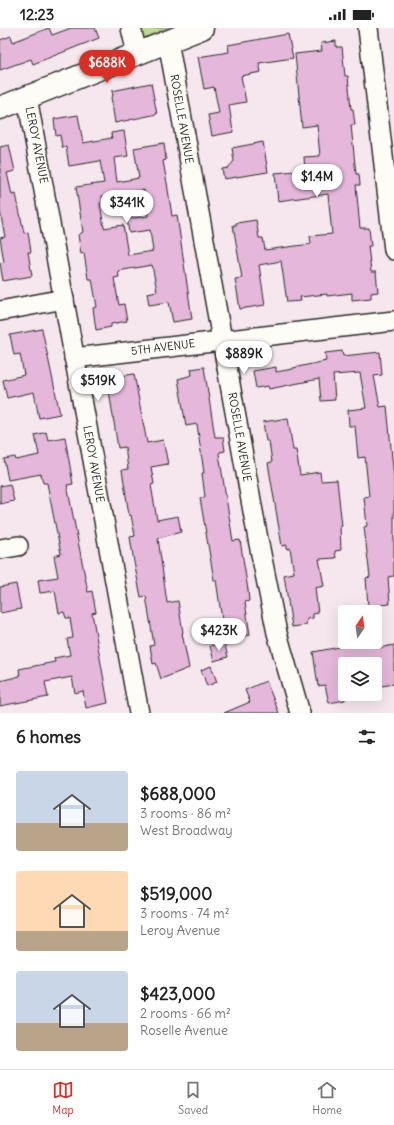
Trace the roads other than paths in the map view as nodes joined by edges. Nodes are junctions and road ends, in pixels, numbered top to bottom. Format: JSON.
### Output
{"nodes":[{"id":1,"x":131,"y":28,"type":"edge"},
{"id":2,"x":202,"y":28,"type":"edge"},
{"id":3,"x":368,"y":28,"type":"edge"},
{"id":4,"x":168,"y":41,"type":"junction"},
{"id":5,"x":137,"y":54,"type":"junction"},
{"id":6,"x":27,"y":97,"type":"junction"},
{"id":7,"x":0,"y":108,"type":"edge"},
{"id":8,"x":394,"y":250,"type":"edge"},
{"id":9,"x":64,"y":299,"type":"junction"},
{"id":10,"x":0,"y":311,"type":"edge"},
{"id":11,"x":394,"y":321,"type":"edge"},
{"id":12,"x":223,"y":340,"type":"junction"},
{"id":13,"x":74,"y":358,"type":"junction"},
{"id":14,"x":139,"y":713,"type":"edge"},
{"id":15,"x":300,"y":713,"type":"edge"}],
"edges":[{"from":1,"to":5,"type":"street"},
{"from":2,"to":4,"type":"main road"},
{"from":3,"to":8,"type":"street"},
{"from":4,"to":5,"type":"main road"},
{"from":4,"to":12,"type":"street","name":"ROSELLE AVENUE"},
{"from":5,"to":6,"type":"main road"},
{"from":6,"to":7,"type":"main road"},
{"from":6,"to":9,"type":"street","name":"LEROY AVENUE"},
{"from":9,"to":10,"type":"street"},
{"from":9,"to":13,"type":"street","name":"LEROY AVENUE"},
{"from":11,"to":12,"type":"street","name":"5TH AVENUE"},
{"from":12,"to":13,"type":"street","name":"5TH AVENUE"},
{"from":12,"to":15,"type":"street","name":"ROSELLE AVENUE"},
{"from":13,"to":14,"type":"street","name":"LEROY AVENUE"}]}
